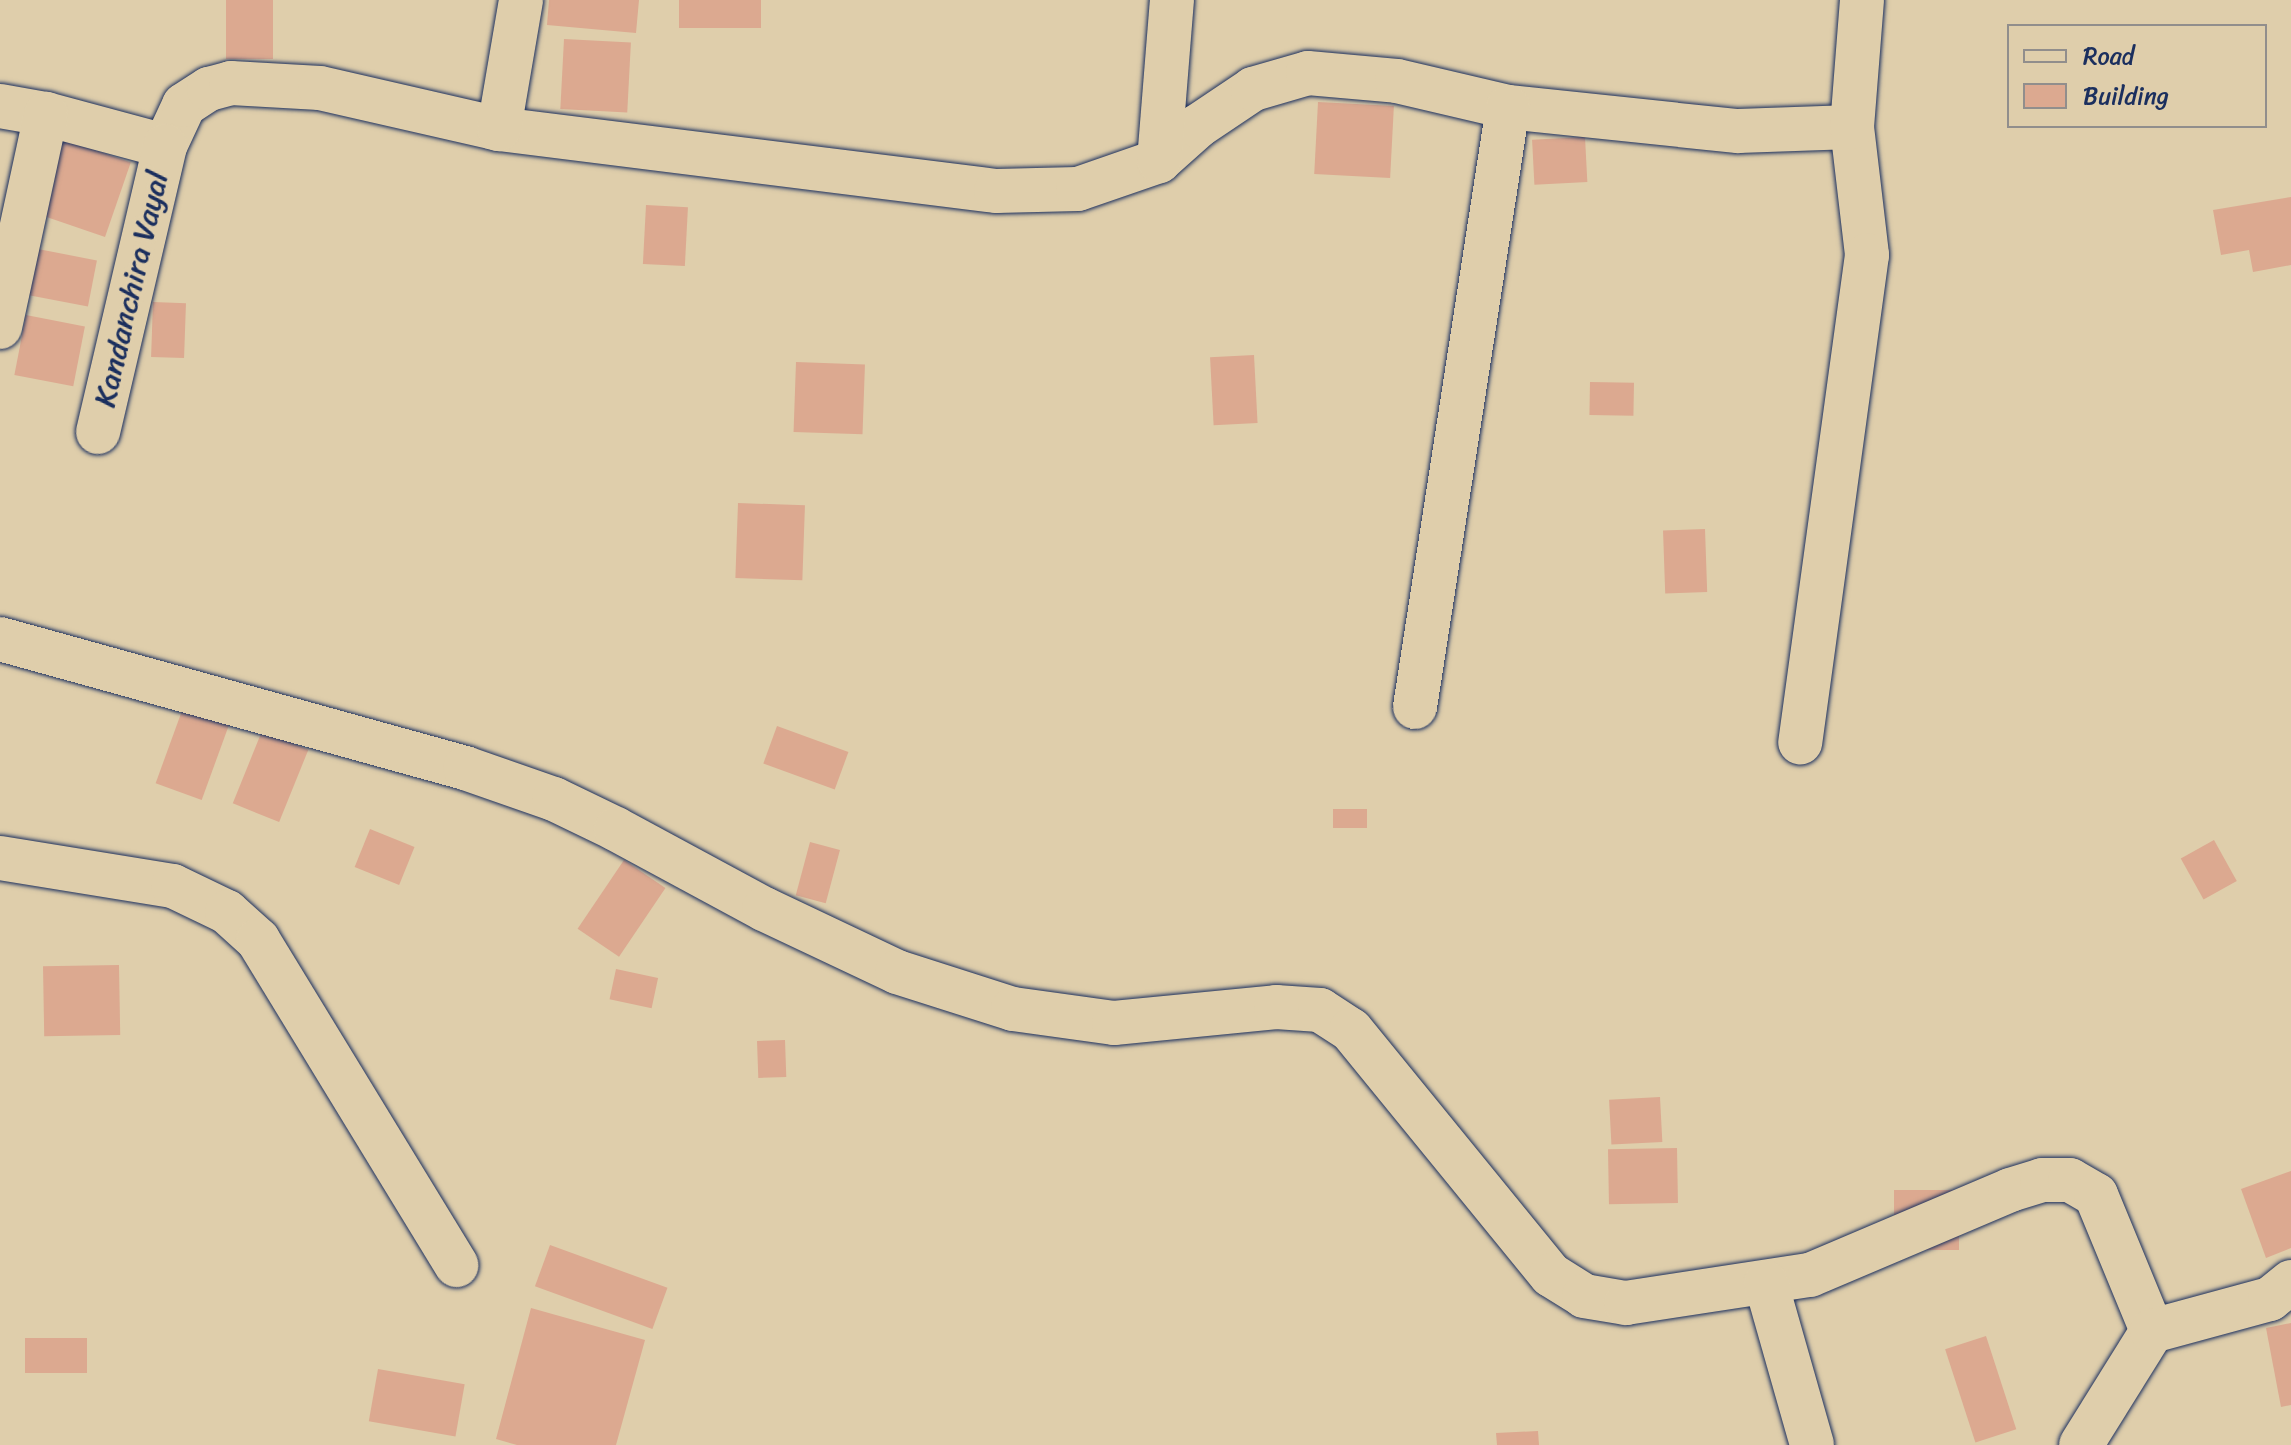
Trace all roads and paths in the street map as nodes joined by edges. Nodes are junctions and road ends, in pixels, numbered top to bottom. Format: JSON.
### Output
{"nodes":[{"id":1,"x":521,"y":0,"type":"edge"},
{"id":2,"x":1172,"y":0,"type":"edge"},
{"id":3,"x":1862,"y":0,"type":"edge"},
{"id":4,"x":0,"y":106,"type":"edge"},
{"id":5,"x":1508,"y":107,"type":"junction"},
{"id":6,"x":46,"y":114,"type":"junction"},
{"id":7,"x":1852,"y":127,"type":"junction"},
{"id":8,"x":499,"y":129,"type":"junction"},
{"id":9,"x":165,"y":146,"type":"junction"},
{"id":10,"x":1159,"y":161,"type":"junction"},
{"id":11,"x":0,"y":327,"type":"edge"},
{"id":12,"x":98,"y":432,"type":"dead end"},
{"id":13,"x":0,"y":639,"type":"edge"},
{"id":14,"x":1415,"y":707,"type":"dead end"},
{"id":15,"x":1800,"y":742,"type":"dead end"},
{"id":16,"x":0,"y":858,"type":"edge"},
{"id":17,"x":456,"y":1265,"type":"dead end"},
{"id":18,"x":2291,"y":1282,"type":"edge"},
{"id":19,"x":1766,"y":1283,"type":"junction"},
{"id":20,"x":2152,"y":1331,"type":"junction"},
{"id":21,"x":1812,"y":1445,"type":"edge"},
{"id":22,"x":2081,"y":1445,"type":"edge"}],
"edges":[{"from":1,"to":8,"type":"street"},
{"from":2,"to":10,"type":"street"},
{"from":3,"to":7,"type":"street"},
{"from":4,"to":6,"type":"street"},
{"from":5,"to":7,"type":"street"},
{"from":5,"to":10,"type":"street"},
{"from":5,"to":14,"type":"street"},
{"from":6,"to":9,"type":"street"},
{"from":6,"to":11,"type":"street"},
{"from":7,"to":15,"type":"street"},
{"from":8,"to":9,"type":"street","name":"Kandanchira Vayal"},
{"from":8,"to":10,"type":"street","name":"Kandanchira Vayal"},
{"from":9,"to":12,"type":"street","name":"Kandanchira Vayal"},
{"from":13,"to":19,"type":"street"},
{"from":16,"to":17,"type":"street"},
{"from":18,"to":20,"type":"street"},
{"from":19,"to":20,"type":"street"},
{"from":19,"to":21,"type":"street"},
{"from":20,"to":22,"type":"street"}]}
